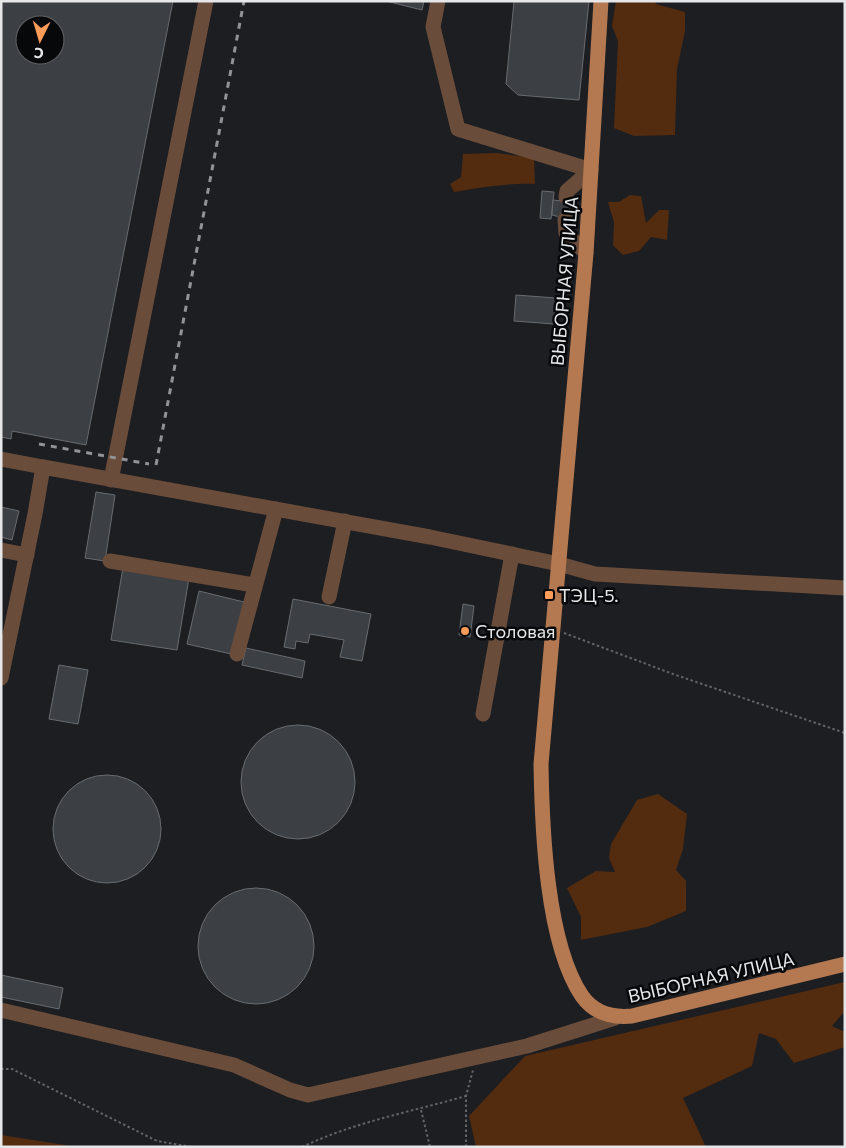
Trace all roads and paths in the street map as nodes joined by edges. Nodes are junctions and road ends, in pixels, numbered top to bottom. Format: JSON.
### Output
{"nodes":[{"id":1,"x":206,"y":1,"type":"edge"},
{"id":2,"x":438,"y":1,"type":"edge"},
{"id":3,"x":601,"y":1,"type":"edge"},
{"id":4,"x":591,"y":170,"type":"junction"},
{"id":5,"x":566,"y":197,"type":"tunnel mouth"},
{"id":6,"x":565,"y":220,"type":"tunnel mouth"},
{"id":7,"x":586,"y":252,"type":"junction"},
{"id":8,"x":1,"y":459,"type":"edge"},
{"id":9,"x":43,"y":467,"type":"junction"},
{"id":10,"x":112,"y":480,"type":"junction"},
{"id":11,"x":276,"y":509,"type":"junction"},
{"id":12,"x":345,"y":521,"type":"junction"},
{"id":13,"x":1,"y":550,"type":"edge"},
{"id":14,"x":512,"y":554,"type":"junction"},
{"id":15,"x":26,"y":555,"type":"junction"},
{"id":16,"x":110,"y":561,"type":"dead end"},
{"id":17,"x":558,"y":564,"type":"junction"},
{"id":18,"x":254,"y":585,"type":"junction"},
{"id":19,"x":845,"y":588,"type":"edge"},
{"id":20,"x":329,"y":597,"type":"dead end"},
{"id":21,"x":552,"y":629,"type":"junction"},
{"id":22,"x":237,"y":654,"type":"dead end"},
{"id":23,"x":1,"y":678,"type":"edge"},
{"id":24,"x":483,"y":714,"type":"dead end"},
{"id":25,"x":845,"y":733,"type":"edge"},
{"id":26,"x":845,"y":964,"type":"edge"},
{"id":27,"x":1,"y":1010,"type":"edge"},
{"id":28,"x":615,"y":1018,"type":"junction"},
{"id":29,"x":476,"y":1056,"type":"junction"},
{"id":30,"x":1,"y":1069,"type":"edge"},
{"id":31,"x":466,"y":1096,"type":"junction"},
{"id":32,"x":420,"y":1109,"type":"junction"},
{"id":33,"x":192,"y":1147,"type":"edge"},
{"id":34,"x":302,"y":1147,"type":"edge"},
{"id":35,"x":430,"y":1147,"type":"edge"},
{"id":36,"x":466,"y":1147,"type":"edge"}],
"edges":[{"from":1,"to":10,"type":"street"},
{"from":2,"to":4,"type":"street"},
{"from":3,"to":4,"type":"main road","name":"ВЫБОРНАЯ УЛИЦА"},
{"from":4,"to":5,"type":"street"},
{"from":4,"to":7,"type":"main road","name":"ВЫБОРНАЯ УЛИЦА"},
{"from":6,"to":7,"type":"street"},
{"from":7,"to":17,"type":"main road","name":"ВЫБОРНАЯ УЛИЦА"},
{"from":8,"to":9,"type":"street"},
{"from":9,"to":10,"type":"street"},
{"from":9,"to":15,"type":"street"},
{"from":10,"to":11,"type":"street"},
{"from":11,"to":12,"type":"street"},
{"from":11,"to":18,"type":"street"},
{"from":12,"to":14,"type":"street"},
{"from":12,"to":20,"type":"street"},
{"from":13,"to":15,"type":"street"},
{"from":14,"to":17,"type":"street"},
{"from":14,"to":24,"type":"street"},
{"from":15,"to":23,"type":"street"},
{"from":16,"to":18,"type":"street"},
{"from":17,"to":19,"type":"street"},
{"from":17,"to":21,"type":"main road","name":"ВЫБОРНАЯ УЛИЦА"},
{"from":18,"to":22,"type":"street"},
{"from":21,"to":25,"type":"path"},
{"from":21,"to":28,"type":"main road","name":"ВЫБОРНАЯ УЛИЦА"},
{"from":26,"to":28,"type":"main road","name":"ВЫБОРНАЯ УЛИЦА"},
{"from":27,"to":29,"type":"street"},
{"from":28,"to":29,"type":"street"},
{"from":29,"to":31,"type":"path"},
{"from":30,"to":33,"type":"path"},
{"from":31,"to":32,"type":"path"},
{"from":31,"to":36,"type":"path"},
{"from":32,"to":34,"type":"path"},
{"from":32,"to":35,"type":"path"}]}
